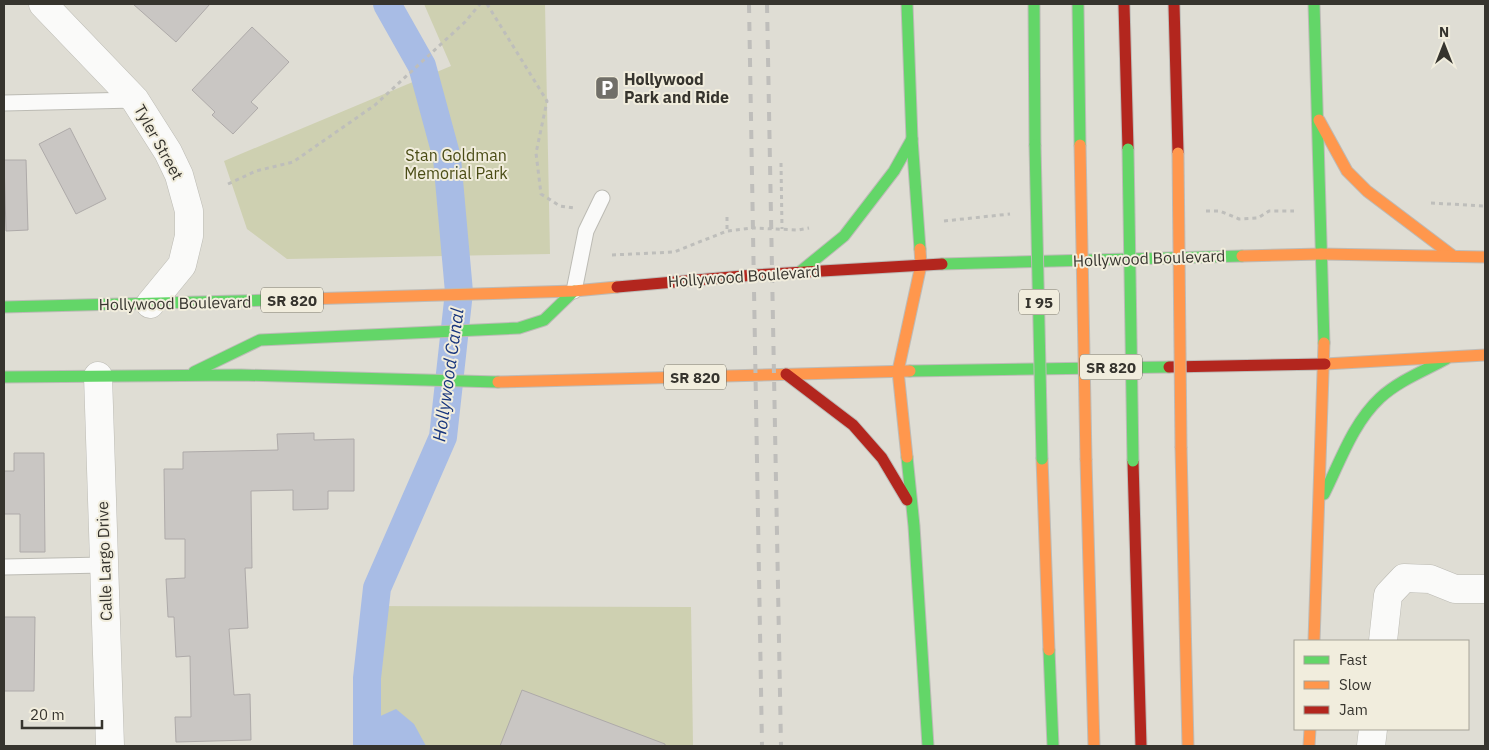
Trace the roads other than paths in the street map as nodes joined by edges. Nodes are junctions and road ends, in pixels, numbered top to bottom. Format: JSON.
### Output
{"nodes":[{"id":1,"x":44,"y":4,"type":"edge"},
{"id":2,"x":907,"y":4,"type":"edge"},
{"id":3,"x":1034,"y":4,"type":"edge"},
{"id":4,"x":1078,"y":4,"type":"edge"},
{"id":5,"x":1124,"y":4,"type":"edge"},
{"id":6,"x":1174,"y":4,"type":"edge"},
{"id":7,"x":1314,"y":4,"type":"edge"},
{"id":8,"x":136,"y":100,"type":"junction"},
{"id":9,"x":4,"y":103,"type":"edge"},
{"id":10,"x":1317,"y":116,"type":"junction"},
{"id":11,"x":912,"y":139,"type":"junction"},
{"id":12,"x":602,"y":198,"type":"dead end"},
{"id":13,"x":1321,"y":254,"type":"junction"},
{"id":14,"x":1453,"y":256,"type":"junction"},
{"id":15,"x":1485,"y":257,"type":"edge"},
{"id":16,"x":921,"y":265,"type":"junction"},
{"id":17,"x":801,"y":272,"type":"junction"},
{"id":18,"x":574,"y":291,"type":"junction"},
{"id":19,"x":150,"y":304,"type":"junction"},
{"id":20,"x":4,"y":307,"type":"edge"},
{"id":21,"x":1485,"y":355,"type":"edge"},
{"id":22,"x":1446,"y":359,"type":"junction"},
{"id":23,"x":1325,"y":364,"type":"junction"},
{"id":24,"x":898,"y":371,"type":"junction"},
{"id":25,"x":786,"y":374,"type":"junction"},
{"id":26,"x":98,"y":376,"type":"junction"},
{"id":27,"x":186,"y":376,"type":"junction"},
{"id":28,"x":4,"y":377,"type":"edge"},
{"id":29,"x":1319,"y":505,"type":"junction"},
{"id":30,"x":912,"y":508,"type":"junction"},
{"id":31,"x":104,"y":565,"type":"junction"},
{"id":32,"x":4,"y":567,"type":"edge"},
{"id":33,"x":1485,"y":589,"type":"edge"},
{"id":34,"x":1314,"y":640,"type":"edge"},
{"id":35,"x":1383,"y":640,"type":"edge"},
{"id":36,"x":1310,"y":730,"type":"edge"},
{"id":37,"x":1373,"y":730,"type":"edge"},
{"id":38,"x":110,"y":746,"type":"edge"},
{"id":39,"x":928,"y":746,"type":"edge"},
{"id":40,"x":1053,"y":746,"type":"edge"},
{"id":41,"x":1094,"y":746,"type":"edge"},
{"id":42,"x":1141,"y":746,"type":"edge"},
{"id":43,"x":1188,"y":746,"type":"edge"},
{"id":44,"x":1309,"y":746,"type":"edge"},
{"id":45,"x":1371,"y":746,"type":"edge"}],
"edges":[{"from":1,"to":8,"type":"street","name":"Tyler Street"},
{"from":2,"to":11,"type":"main road"},
{"from":3,"to":40,"type":"main road","number":"I 95","bridge":true},
{"from":4,"to":41,"type":"main road","bridge":true},
{"from":5,"to":42,"type":"main road","bridge":true},
{"from":6,"to":43,"type":"main road","bridge":true},
{"from":7,"to":10,"type":"main road"},
{"from":8,"to":9,"type":"lane"},
{"from":8,"to":19,"type":"street","name":"Tyler Street"},
{"from":10,"to":13,"type":"main road"},
{"from":10,"to":14,"type":"main road"},
{"from":11,"to":16,"type":"main road"},
{"from":11,"to":17,"type":"main road"},
{"from":12,"to":18,"type":"lane"},
{"from":13,"to":14,"type":"main road","name":"Hollywood Boulevard","number":"SR 820"},
{"from":13,"to":16,"type":"main road","name":"Hollywood Boulevard","number":"SR 820"},
{"from":13,"to":23,"type":"main road"},
{"from":14,"to":15,"type":"main road","name":"Hollywood Boulevard","number":"SR 820"},
{"from":16,"to":17,"type":"main road","name":"Hollywood Boulevard","number":"SR 820"},
{"from":16,"to":24,"type":"main road"},
{"from":17,"to":18,"type":"main road","name":"Hollywood Boulevard","number":"SR 820"},
{"from":18,"to":19,"type":"main road","name":"Hollywood Boulevard","number":"SR 820"},
{"from":18,"to":27,"type":"main road"},
{"from":19,"to":20,"type":"main road","name":"Hollywood Boulevard","number":"SR 820"},
{"from":21,"to":22,"type":"main road","number":"SR 820"},
{"from":22,"to":23,"type":"main road","number":"SR 820"},
{"from":22,"to":29,"type":"main road"},
{"from":23,"to":24,"type":"main road","number":"SR 820"},
{"from":23,"to":29,"type":"main road"},
{"from":24,"to":25,"type":"main road","number":"SR 820"},
{"from":24,"to":30,"type":"main road"},
{"from":25,"to":27,"type":"main road","number":"SR 820"},
{"from":25,"to":30,"type":"main road"},
{"from":26,"to":27,"type":"main road","number":"SR 820"},
{"from":26,"to":28,"type":"main road","number":"SR 820"},
{"from":26,"to":31,"type":"street","name":"Calle Largo Drive"},
{"from":29,"to":34,"type":"main road"},
{"from":30,"to":39,"type":"main road"},
{"from":31,"to":32,"type":"lane"},
{"from":31,"to":38,"type":"street","name":"Calle Largo Drive"},
{"from":33,"to":35,"type":"street"},
{"from":36,"to":44,"type":"main road"},
{"from":37,"to":45,"type":"street"}]}
